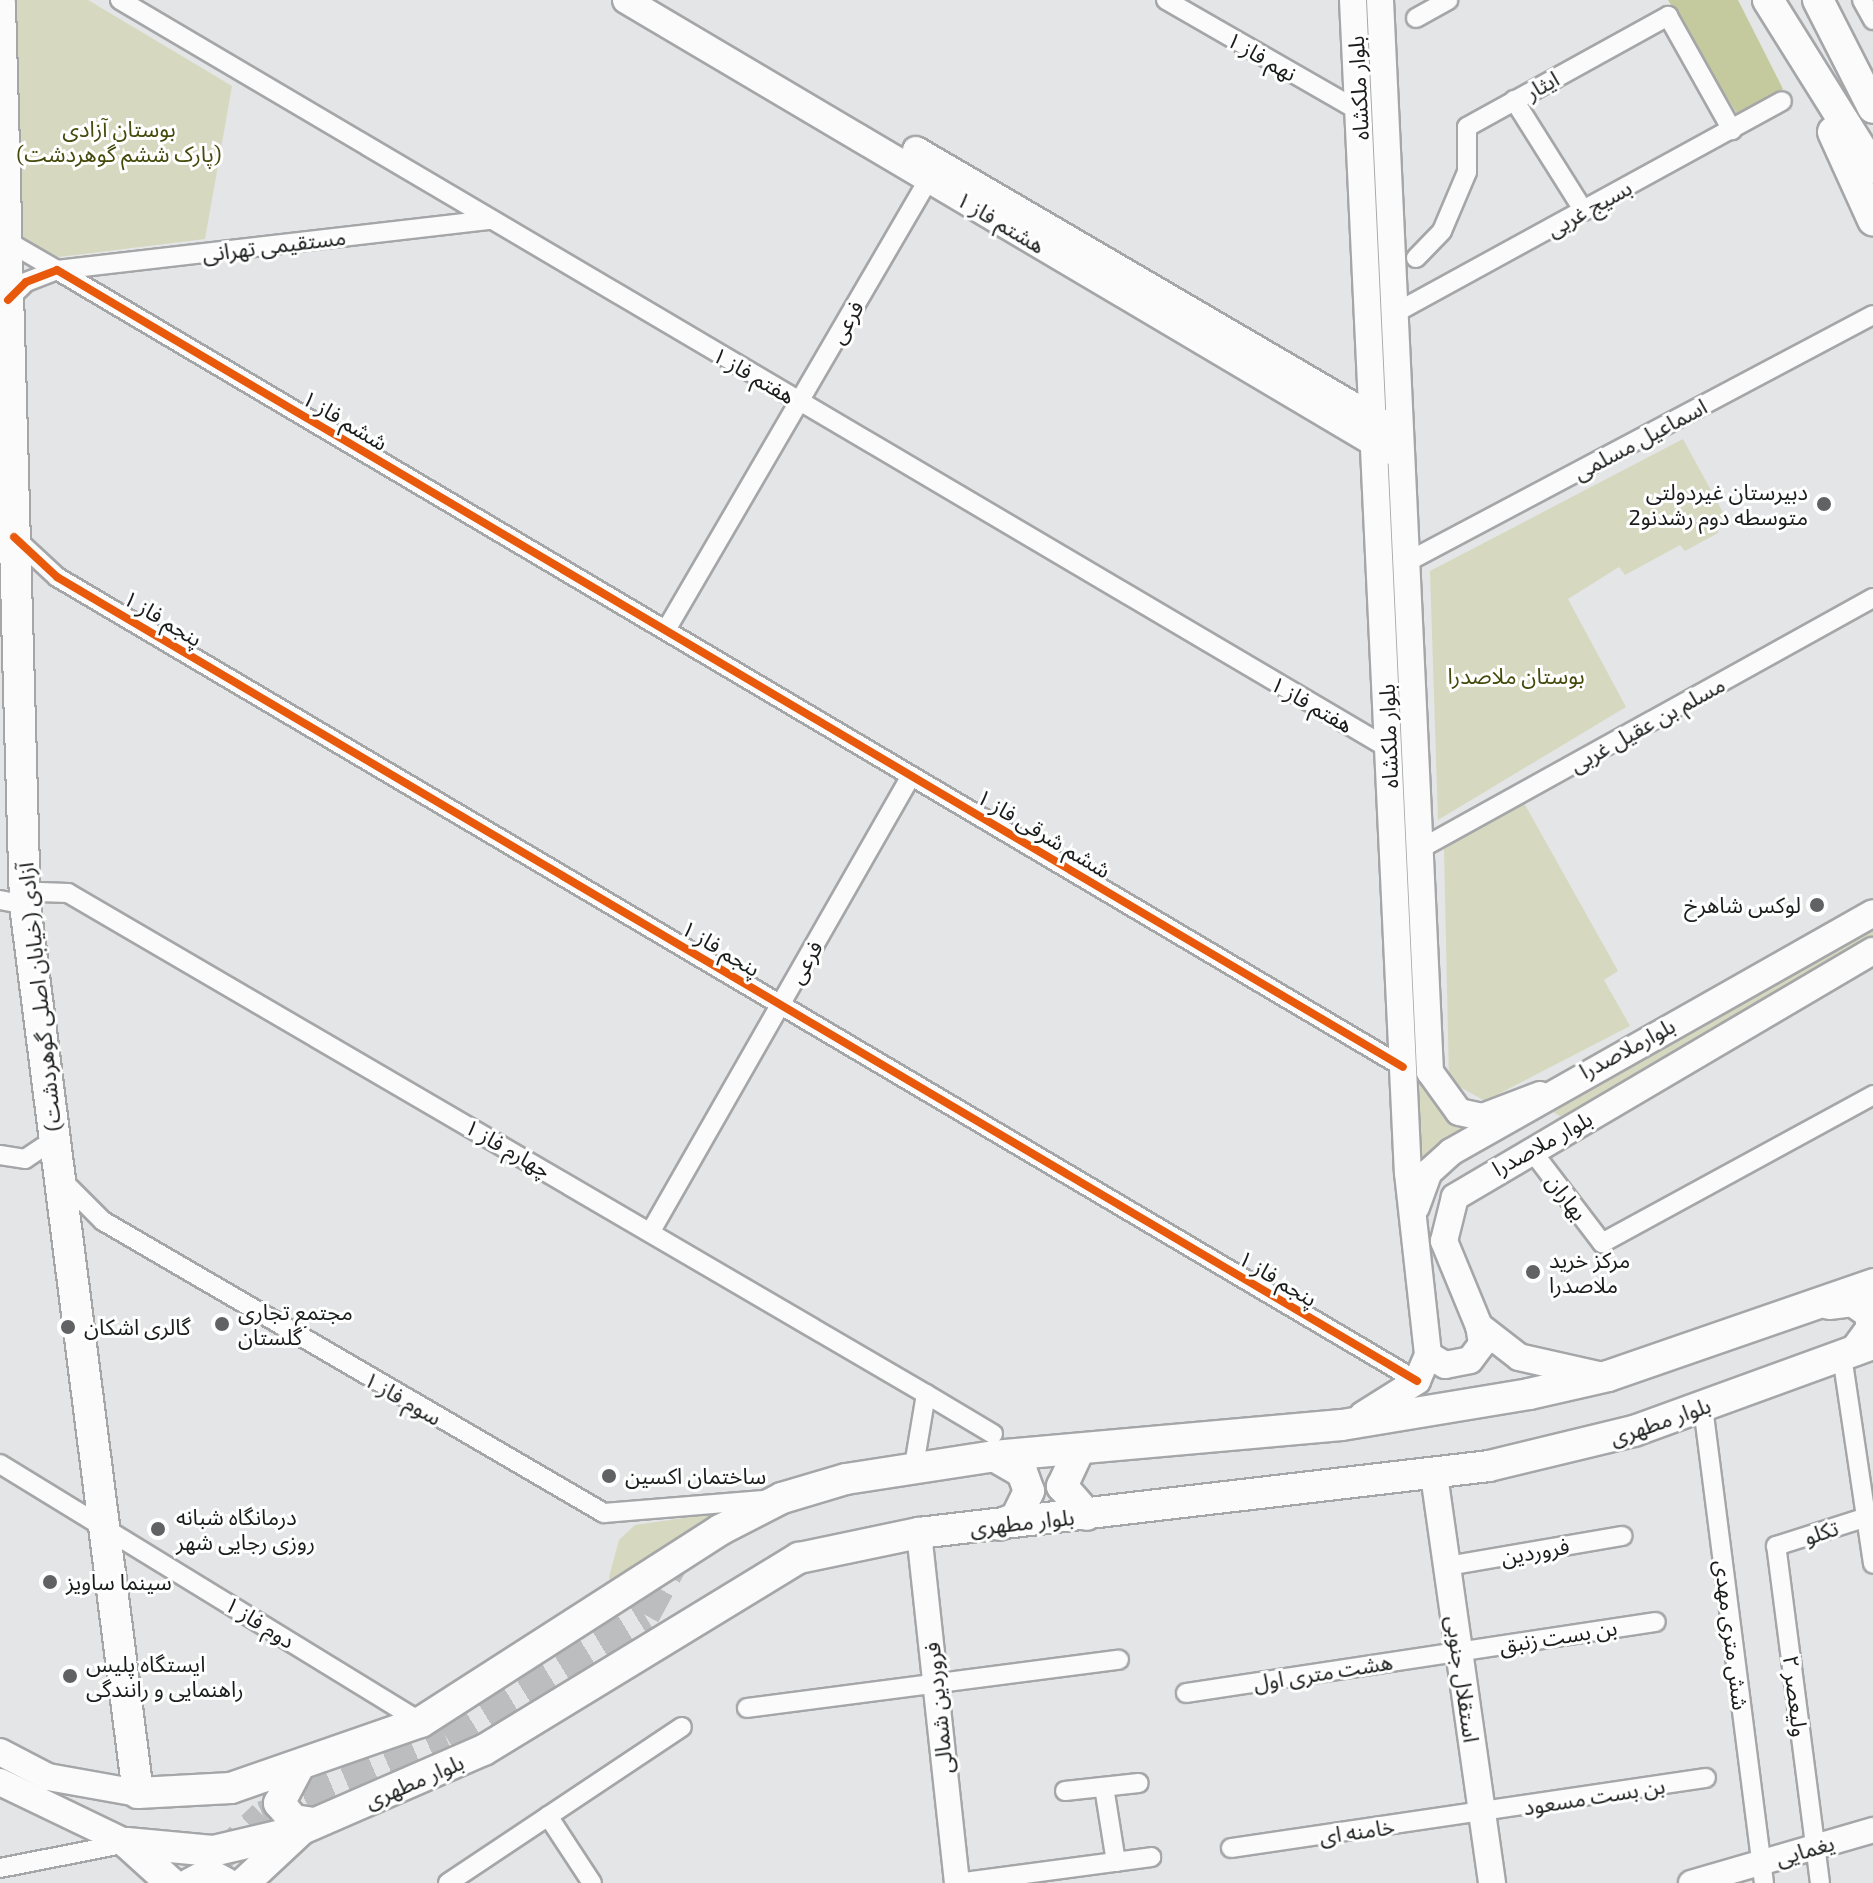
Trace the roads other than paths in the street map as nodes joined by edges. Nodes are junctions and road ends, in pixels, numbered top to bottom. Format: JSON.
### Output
{"nodes":[{"id":1,"x":120,"y":0,"type":"edge"},
{"id":2,"x":626,"y":0,"type":"edge"},
{"id":3,"x":661,"y":0,"type":"edge"},
{"id":4,"x":1166,"y":0,"type":"edge"},
{"id":5,"x":1353,"y":0,"type":"edge"},
{"id":6,"x":1380,"y":0,"type":"edge"},
{"id":7,"x":1448,"y":0,"type":"edge"},
{"id":8,"x":1768,"y":0,"type":"edge"},
{"id":9,"x":1818,"y":0,"type":"edge"},
{"id":10,"x":1862,"y":0,"type":"edge"},
{"id":11,"x":0,"y":4,"type":"edge"},
{"id":12,"x":1416,"y":18,"type":"dead end"},
{"id":13,"x":1873,"y":20,"type":"edge"},
{"id":14,"x":1840,"y":43,"type":"junction"},
{"id":15,"x":1809,"y":74,"type":"junction"},
{"id":16,"x":1873,"y":78,"type":"edge"},
{"id":17,"x":1514,"y":100,"type":"junction"},
{"id":18,"x":1782,"y":101,"type":"dead end"},
{"id":19,"x":1873,"y":108,"type":"edge"},
{"id":20,"x":1359,"y":111,"type":"junction"},
{"id":21,"x":1732,"y":130,"type":"junction"},
{"id":22,"x":1871,"y":165,"type":"edge"},
{"id":23,"x":934,"y":171,"type":"junction"},
{"id":24,"x":1584,"y":211,"type":"junction"},
{"id":25,"x":490,"y":220,"type":"junction"},
{"id":26,"x":1873,"y":220,"type":"edge"},
{"id":27,"x":3,"y":239,"type":"edge"},
{"id":28,"x":1416,"y":258,"type":"dead end"},
{"id":29,"x":57,"y":270,"type":"junction"},
{"id":30,"x":8,"y":300,"type":"junction"},
{"id":31,"x":1395,"y":313,"type":"junction"},
{"id":32,"x":1873,"y":315,"type":"edge"},
{"id":33,"x":799,"y":402,"type":"junction"},
{"id":34,"x":1376,"y":432,"type":"junction"},
{"id":35,"x":1401,"y":445,"type":"junction"},
{"id":36,"x":6,"y":500,"type":"edge"},
{"id":37,"x":14,"y":537,"type":"junction"},
{"id":38,"x":1407,"y":562,"type":"junction"},
{"id":39,"x":1873,"y":598,"type":"edge"},
{"id":40,"x":666,"y":630,"type":"junction"},
{"id":41,"x":1388,"y":748,"type":"junction"},
{"id":42,"x":911,"y":776,"type":"junction"},
{"id":43,"x":1420,"y":849,"type":"junction"},
{"id":44,"x":13,"y":902,"type":"edge"},
{"id":45,"x":1873,"y":913,"type":"edge"},
{"id":46,"x":1873,"y":951,"type":"edge"},
{"id":47,"x":781,"y":1005,"type":"junction"},
{"id":48,"x":1403,"y":1067,"type":"junction"},
{"id":49,"x":1540,"y":1095,"type":"junction"},
{"id":50,"x":1873,"y":1095,"type":"edge"},
{"id":51,"x":1609,"y":1105,"type":"junction"},
{"id":52,"x":55,"y":1139,"type":"junction"},
{"id":53,"x":1532,"y":1151,"type":"junction"},
{"id":54,"x":0,"y":1155,"type":"edge"},
{"id":55,"x":59,"y":1177,"type":"junction"},
{"id":56,"x":1413,"y":1216,"type":"junction"},
{"id":57,"x":651,"y":1231,"type":"junction"},
{"id":58,"x":1873,"y":1284,"type":"edge"},
{"id":59,"x":1811,"y":1307,"type":"junction"},
{"id":60,"x":1479,"y":1326,"type":"junction"},
{"id":61,"x":1857,"y":1350,"type":"edge"},
{"id":62,"x":1428,"y":1355,"type":"junction"},
{"id":63,"x":1608,"y":1376,"type":"junction"},
{"id":64,"x":1417,"y":1381,"type":"junction"},
{"id":65,"x":926,"y":1394,"type":"junction"},
{"id":66,"x":1703,"y":1407,"type":"junction"},
{"id":67,"x":1342,"y":1425,"type":"junction"},
{"id":68,"x":993,"y":1445,"type":"junction"},
{"id":69,"x":1079,"y":1450,"type":"junction"},
{"id":70,"x":0,"y":1464,"type":"edge"},
{"id":71,"x":914,"y":1466,"type":"junction"},
{"id":72,"x":1434,"y":1475,"type":"junction"},
{"id":73,"x":782,"y":1498,"type":"junction"},
{"id":74,"x":1087,"y":1515,"type":"junction"},
{"id":75,"x":1867,"y":1517,"type":"junction"},
{"id":76,"x":99,"y":1522,"type":"junction"},
{"id":77,"x":997,"y":1525,"type":"junction"},
{"id":78,"x":919,"y":1533,"type":"junction"},
{"id":79,"x":1622,"y":1536,"type":"dead end"},
{"id":80,"x":1776,"y":1546,"type":"joint"},
{"id":81,"x":1873,"y":1564,"type":"edge"},
{"id":82,"x":1447,"y":1566,"type":"junction"},
{"id":83,"x":1656,"y":1622,"type":"dead end"},
{"id":84,"x":1459,"y":1651,"type":"junction"},
{"id":85,"x":1119,"y":1660,"type":"dead end"},
{"id":86,"x":935,"y":1683,"type":"junction"},
{"id":87,"x":1186,"y":1693,"type":"dead end"},
{"id":88,"x":747,"y":1708,"type":"dead end"},
{"id":89,"x":421,"y":1722,"type":"junction"},
{"id":90,"x":682,"y":1727,"type":"dead end"},
{"id":91,"x":0,"y":1752,"type":"edge"},
{"id":92,"x":298,"y":1768,"type":"junction"},
{"id":93,"x":1706,"y":1778,"type":"dead end"},
{"id":94,"x":0,"y":1782,"type":"edge"},
{"id":95,"x":1139,"y":1783,"type":"dead end"},
{"id":96,"x":1104,"y":1787,"type":"junction"},
{"id":97,"x":1065,"y":1791,"type":"dead end"},
{"id":98,"x":138,"y":1793,"type":"junction"},
{"id":99,"x":1483,"y":1814,"type":"junction"},
{"id":100,"x":548,"y":1816,"type":"junction"},
{"id":101,"x":308,"y":1826,"type":"junction"},
{"id":102,"x":1873,"y":1830,"type":"edge"},
{"id":103,"x":127,"y":1843,"type":"junction"},
{"id":104,"x":1815,"y":1847,"type":"junction"},
{"id":105,"x":1231,"y":1848,"type":"dead end"},
{"id":106,"x":1151,"y":1857,"type":"dead end"},
{"id":107,"x":1116,"y":1862,"type":"junction"},
{"id":108,"x":0,"y":1871,"type":"edge"},
{"id":109,"x":1762,"y":1873,"type":"edge"},
{"id":110,"x":2,"y":1883,"type":"edge"},
{"id":111,"x":171,"y":1883,"type":"edge"},
{"id":112,"x":191,"y":1883,"type":"edge"},
{"id":113,"x":226,"y":1883,"type":"tunnel mouth"},
{"id":114,"x":244,"y":1883,"type":"edge"},
{"id":115,"x":448,"y":1883,"type":"edge"},
{"id":116,"x":592,"y":1883,"type":"edge"},
{"id":117,"x":957,"y":1883,"type":"edge"},
{"id":118,"x":1492,"y":1883,"type":"edge"},
{"id":119,"x":1691,"y":1883,"type":"edge"},
{"id":120,"x":1820,"y":1883,"type":"edge"}],
"edges":[{"from":1,"to":25,"type":"street","name":"هفتم فاز ۱"},
{"from":2,"to":23,"type":"main road","name":"هشتم فاز ۱"},
{"from":3,"to":23,"type":"main road","name":"هشتم فاز ۱"},
{"from":4,"to":20,"type":"street","name":"نهم فاز ۱"},
{"from":5,"to":20,"type":"main road","name":"بلوار ملکشاه"},
{"from":6,"to":31,"type":"main road","name":"بلوار ملکشاه"},
{"from":7,"to":12,"type":"street"},
{"from":8,"to":15,"type":"main road"},
{"from":9,"to":14,"type":"main road"},
{"from":10,"to":13,"type":"street"},
{"from":11,"to":27,"type":"main road","name":"آزادی (خیابان اصلی گوهردشت)"},
{"from":14,"to":16,"type":"main road"},
{"from":14,"to":19,"type":"main road"},
{"from":15,"to":22,"type":"main road"},
{"from":15,"to":26,"type":"main road"},
{"from":17,"to":21,"type":"street","name":"ایثار"},
{"from":17,"to":24,"type":"street"},
{"from":17,"to":28,"type":"street","name":"ایثار"},
{"from":18,"to":21,"type":"street","name":"بسیج غربی"},
{"from":20,"to":34,"type":"main road","name":"بلوار ملکشاه"},
{"from":21,"to":24,"type":"street","name":"بسیج غربی"},
{"from":23,"to":33,"type":"street","name":"فرعی"},
{"from":23,"to":34,"type":"main road","name":"هشتم فاز ۱"},
{"from":24,"to":31,"type":"street","name":"بسیج غربی"},
{"from":25,"to":29,"type":"street","name":"مستقیمی تهرانی"},
{"from":25,"to":33,"type":"street","name":"هفتم فاز ۱"},
{"from":27,"to":29,"type":"street","name":"ششم فاز ۱"},
{"from":27,"to":30,"type":"main road","name":"آزادی (خیابان اصلی گوهردشت)"},
{"from":29,"to":30,"type":"street"},
{"from":29,"to":40,"type":"street","name":"ششم فاز ۱"},
{"from":30,"to":36,"type":"main road","name":"آزادی (خیابان اصلی گوهردشت)"},
{"from":31,"to":35,"type":"main road","name":"بلوار ملکشاه"},
{"from":32,"to":38,"type":"street","name":"اسماعیل مسلمی"},
{"from":33,"to":40,"type":"street","name":"فرعی"},
{"from":33,"to":41,"type":"street","name":"هفتم فاز ۱"},
{"from":34,"to":35,"type":"main road","name":"هشتم فاز ۱"},
{"from":34,"to":41,"type":"main road","name":"بلوار ملکشاه"},
{"from":35,"to":38,"type":"main road","name":"بلوار ملکشاه"},
{"from":36,"to":37,"type":"main road","name":"آزادی (خیابان اصلی گوهردشت)"},
{"from":37,"to":44,"type":"main road","name":"آزادی (خیابان اصلی گوهردشت)"},
{"from":37,"to":47,"type":"street","name":"پنجم فاز ۱"},
{"from":38,"to":43,"type":"main road","name":"بلوار ملکشاه"},
{"from":39,"to":43,"type":"street","name":"مسلم بن عقیل غربی"},
{"from":40,"to":42,"type":"street","name":"ششم شرقی فاز ۱"},
{"from":41,"to":48,"type":"main road","name":"بلوار ملکشاه"},
{"from":42,"to":47,"type":"street","name":"فرعی"},
{"from":42,"to":48,"type":"street","name":"ششم شرقی فاز ۱"},
{"from":43,"to":49,"type":"main road","name":"بلوار ملکشاه"},
{"from":44,"to":52,"type":"main road","name":"آزادی (خیابان اصلی گوهردشت)"},
{"from":44,"to":57,"type":"street","name":"چهارم فاز ۱"},
{"from":45,"to":49,"type":"main road","name":"بلوارملاصدرا"},
{"from":46,"to":51,"type":"main road","name":"بلوار ملاصدرا"},
{"from":47,"to":57,"type":"street","name":"فرعی"},
{"from":47,"to":64,"type":"street","name":"پنجم فاز ۱"},
{"from":48,"to":56,"type":"main road","name":"بلوار ملکشاه"},
{"from":49,"to":51,"type":"main road"},
{"from":49,"to":56,"type":"main road","name":"بلوارملاصدرا"},
{"from":50,"to":53,"type":"street","name":"بهاران"},
{"from":51,"to":53,"type":"main road","name":"بلوار ملاصدرا"},
{"from":52,"to":54,"type":"street"},
{"from":52,"to":55,"type":"main road","name":"آزادی (خیابان اصلی گوهردشت)"},
{"from":53,"to":60,"type":"main road","name":"بلوار ملاصدرا"},
{"from":55,"to":73,"type":"street","name":"سوم فاز ۱"},
{"from":55,"to":76,"type":"main road","name":"آزادی (خیابان اصلی گوهردشت)"},
{"from":56,"to":62,"type":"main road","name":"بلوار ملکشاه"},
{"from":57,"to":65,"type":"street","name":"چهارم فاز ۱"},
{"from":58,"to":59,"type":"main road"},
{"from":59,"to":61,"type":"main road"},
{"from":59,"to":63,"type":"main road"},
{"from":60,"to":62,"type":"main road"},
{"from":60,"to":63,"type":"main road","name":"بلوار ملاصدرا"},
{"from":61,"to":66,"type":"main road","name":"بلوار مطهری"},
{"from":61,"to":75,"type":"street"},
{"from":62,"to":64,"type":"main road","name":"بلوار ملکشاه"},
{"from":63,"to":67,"type":"main road"},
{"from":64,"to":67,"type":"main road","name":"بلوار ملکشاه"},
{"from":65,"to":68,"type":"street","name":"چهارم فاز ۱"},
{"from":65,"to":71,"type":"street"},
{"from":66,"to":72,"type":"main road","name":"بلوار مطهری"},
{"from":66,"to":109,"type":"street","name":"شش متری مهدی"},
{"from":67,"to":69,"type":"main road"},
{"from":68,"to":69,"type":"main road"},
{"from":68,"to":71,"type":"main road"},
{"from":68,"to":77,"type":"main road"},
{"from":69,"to":74,"type":"main road"},
{"from":70,"to":76,"type":"street","name":"دوم فاز ۱"},
{"from":71,"to":73,"type":"main road"},
{"from":72,"to":74,"type":"main road","name":"بلوار مطهری"},
{"from":72,"to":82,"type":"main road","name":"استقلال جنوبی"},
{"from":73,"to":89,"type":"main road"},
{"from":74,"to":77,"type":"main road","name":"بلوار مطهری"},
{"from":75,"to":80,"type":"street","name":"تکلو"},
{"from":75,"to":81,"type":"street"},
{"from":76,"to":89,"type":"street","name":"دوم فاز ۱"},
{"from":76,"to":98,"type":"main road","name":"آزادی (خیابان اصلی گوهردشت)"},
{"from":77,"to":78,"type":"main road","name":"بلوار مطهری"},
{"from":78,"to":86,"type":"street","name":"فروردین شمالی"},
{"from":78,"to":101,"type":"main road","name":"بلوار مطهری"},
{"from":79,"to":82,"type":"street","name":"فروردین"},
{"from":80,"to":104,"type":"street","name":"ولیعصر ۲"},
{"from":82,"to":84,"type":"main road","name":"استقلال جنوبی"},
{"from":83,"to":84,"type":"street","name":"بن بست زنبق"},
{"from":84,"to":87,"type":"street","name":"هشت متری اول"},
{"from":84,"to":99,"type":"main road","name":"استقلال جنوبی"},
{"from":85,"to":86,"type":"street"},
{"from":86,"to":88,"type":"street"},
{"from":86,"to":117,"type":"street","name":"فروردین شمالی"},
{"from":89,"to":92,"type":"main road"},
{"from":90,"to":100,"type":"street"},
{"from":91,"to":98,"type":"main road"},
{"from":92,"to":98,"type":"main road"},
{"from":92,"to":101,"type":"main road"},
{"from":93,"to":99,"type":"street","name":"بن بست مسعود"},
{"from":94,"to":103,"type":"main road"},
{"from":95,"to":96,"type":"street"},
{"from":96,"to":97,"type":"street"},
{"from":96,"to":107,"type":"street"},
{"from":99,"to":105,"type":"street","name":"خامنه ای"},
{"from":99,"to":118,"type":"main road","name":"استقلال جنوبی"},
{"from":100,"to":115,"type":"street"},
{"from":100,"to":116,"type":"street"},
{"from":101,"to":103,"type":"main road"},
{"from":101,"to":114,"type":"main road","name":"بلوار مطهری"},
{"from":102,"to":104,"type":"street","name":"یغمایی"},
{"from":103,"to":108,"type":"street"},
{"from":103,"to":111,"type":"main road"},
{"from":104,"to":109,"type":"street","name":"یغمایی"},
{"from":104,"to":120,"type":"street","name":"ولیعصر ۲"},
{"from":106,"to":107,"type":"street"},
{"from":107,"to":117,"type":"street"},
{"from":108,"to":110,"type":"street"},
{"from":109,"to":119,"type":"street","name":"یغمایی"},
{"from":112,"to":113,"type":"main road"}]}
